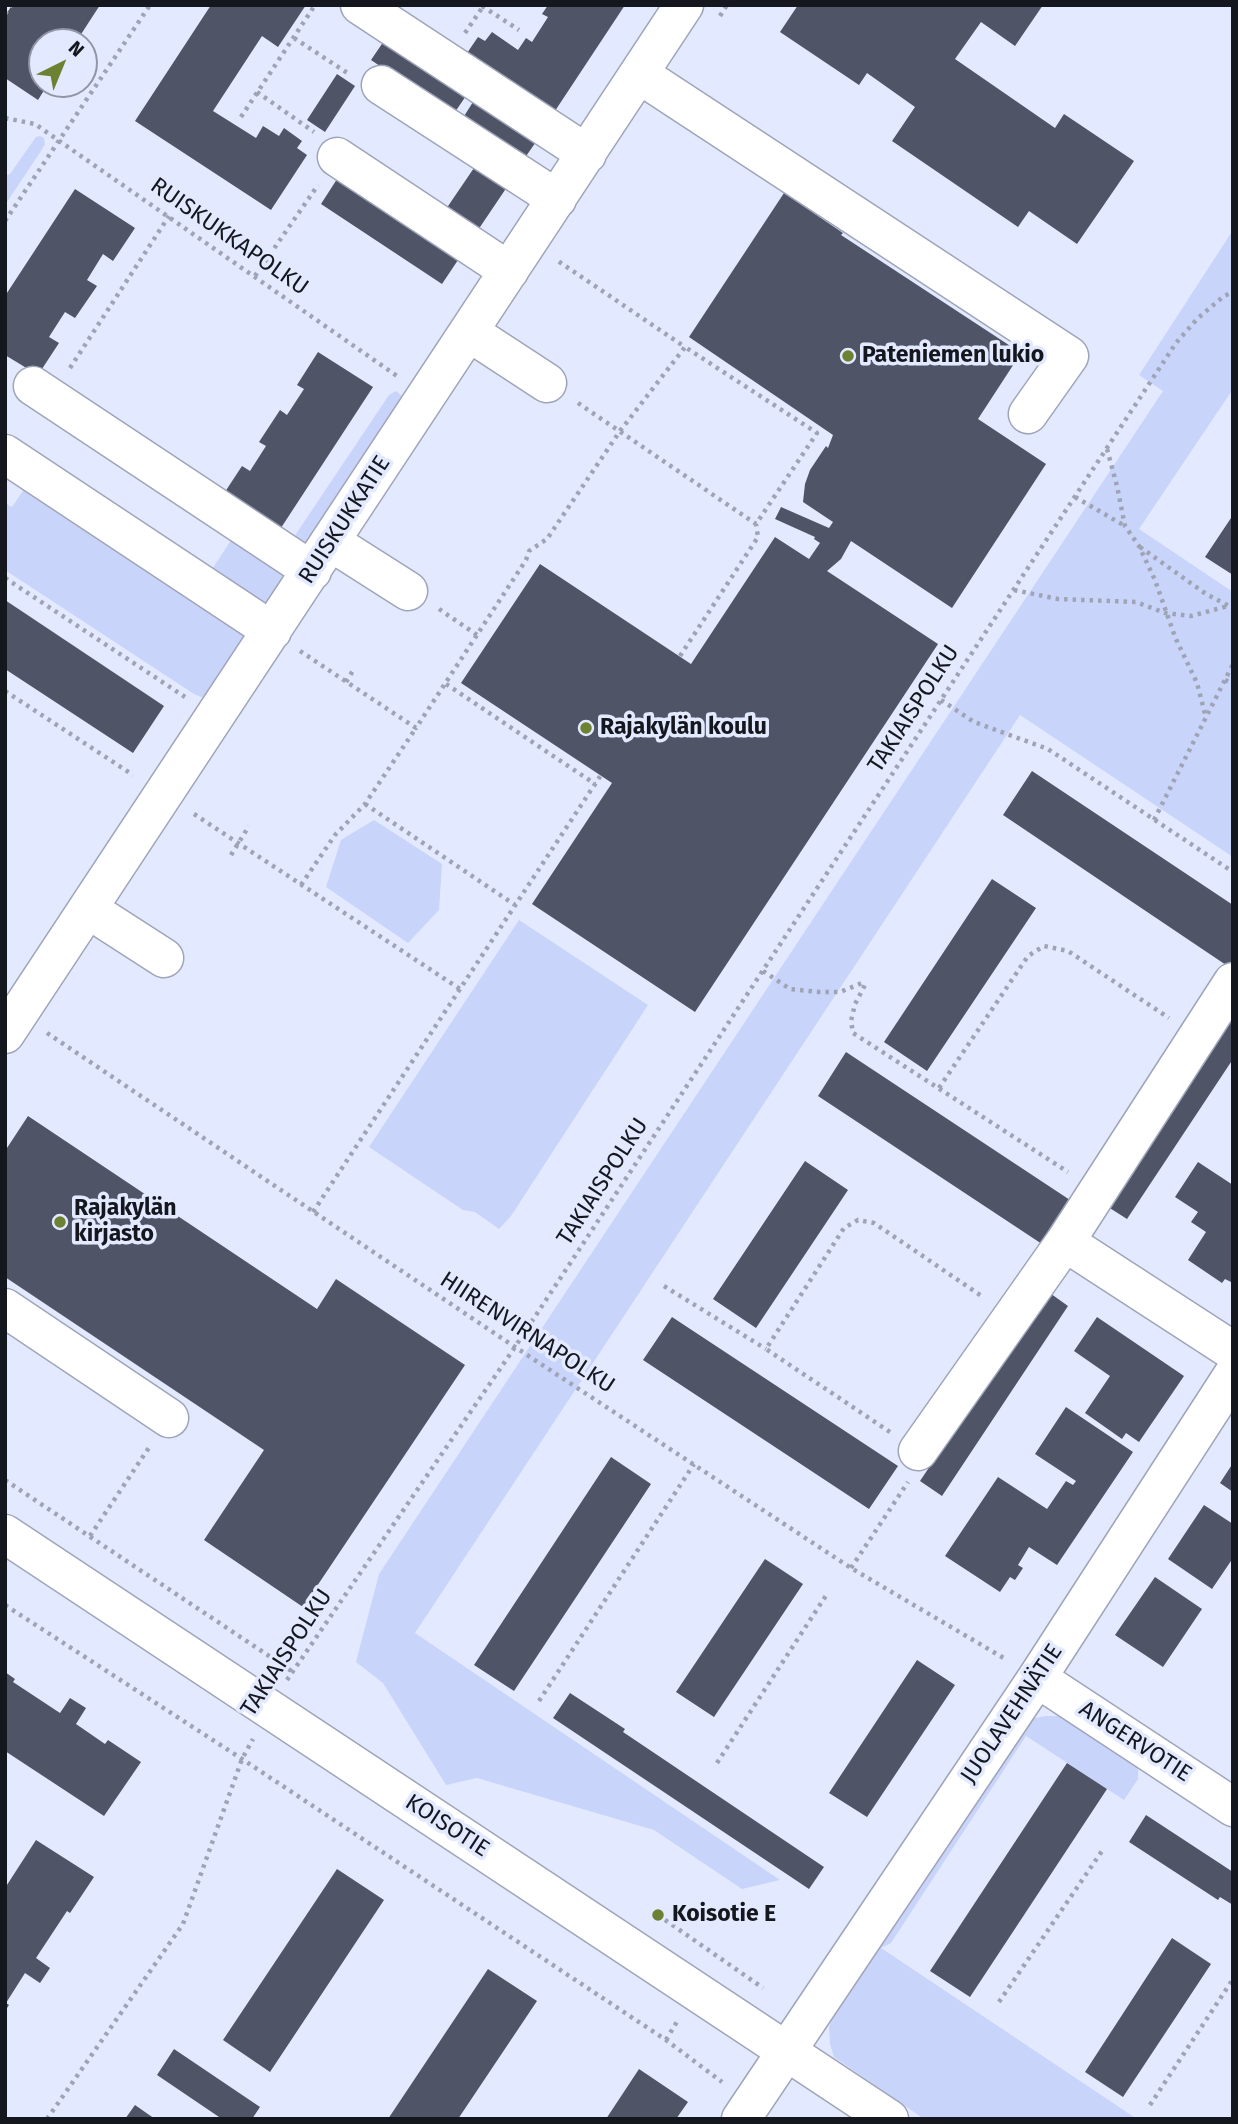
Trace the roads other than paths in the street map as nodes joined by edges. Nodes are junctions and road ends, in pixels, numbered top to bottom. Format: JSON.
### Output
{"nodes":[{"id":1,"x":360,"y":5,"type":"edge"},
{"id":2,"x":684,"y":5,"type":"edge"},
{"id":3,"x":639,"y":74,"type":"junction"},
{"id":4,"x":381,"y":85,"type":"road end"},
{"id":5,"x":587,"y":154,"type":"junction"},
{"id":6,"x":337,"y":156,"type":"road end"},
{"id":7,"x":557,"y":199,"type":"junction"},
{"id":8,"x":509,"y":271,"type":"junction"},
{"id":9,"x":469,"y":332,"type":"junction"},
{"id":10,"x":41,"y":392,"type":"road end"},
{"id":11,"x":562,"y":393,"type":"road end"},
{"id":12,"x":1028,"y":414,"type":"dead end"},
{"id":13,"x":5,"y":454,"type":"edge"},
{"id":14,"x":321,"y":556,"type":"junction"},
{"id":15,"x":423,"y":600,"type":"road end"},
{"id":16,"x":281,"y":638,"type":"junction"},
{"id":17,"x":88,"y":909,"type":"junction"},
{"id":18,"x":164,"y":958,"type":"dead end"},
{"id":19,"x":1233,"y":982,"type":"edge"},
{"id":20,"x":12,"y":1024,"type":"edge"},
{"id":21,"x":1065,"y":1242,"type":"junction"},
{"id":22,"x":5,"y":1308,"type":"edge"},
{"id":23,"x":1233,"y":1351,"type":"edge"},
{"id":24,"x":1233,"y":1375,"type":"edge"},
{"id":25,"x":169,"y":1418,"type":"road end"},
{"id":26,"x":918,"y":1451,"type":"road end"},
{"id":27,"x":5,"y":1534,"type":"edge"},
{"id":28,"x":1037,"y":1678,"type":"junction"},
{"id":29,"x":1233,"y":1807,"type":"edge"},
{"id":30,"x":786,"y":2051,"type":"junction"},
{"id":31,"x":746,"y":2111,"type":"edge"},
{"id":32,"x":889,"y":2119,"type":"edge"}],
"edges":[{"from":1,"to":5,"type":"street"},
{"from":2,"to":3,"type":"street","name":"RUISKUKKATIE"},
{"from":3,"to":5,"type":"street","name":"RUISKUKKATIE"},
{"from":3,"to":12,"type":"street"},
{"from":4,"to":7,"type":"street"},
{"from":5,"to":7,"type":"street","name":"RUISKUKKATIE"},
{"from":6,"to":8,"type":"street"},
{"from":7,"to":8,"type":"street","name":"RUISKUKKATIE"},
{"from":8,"to":9,"type":"street","name":"RUISKUKKATIE"},
{"from":9,"to":11,"type":"street"},
{"from":9,"to":14,"type":"street","name":"RUISKUKKATIE"},
{"from":10,"to":14,"type":"street"},
{"from":13,"to":16,"type":"street"},
{"from":14,"to":15,"type":"street"},
{"from":14,"to":16,"type":"street","name":"RUISKUKKATIE"},
{"from":16,"to":17,"type":"street","name":"RUISKUKKATIE"},
{"from":17,"to":18,"type":"street"},
{"from":17,"to":20,"type":"street","name":"RUISKUKKATIE"},
{"from":19,"to":21,"type":"street"},
{"from":21,"to":23,"type":"street"},
{"from":21,"to":26,"type":"street"},
{"from":22,"to":25,"type":"street"},
{"from":24,"to":28,"type":"street","name":"JUOLAVEHNÄTIE"},
{"from":27,"to":30,"type":"street","name":"KOISOTIE"},
{"from":28,"to":29,"type":"street","name":"ANGERVOTIE"},
{"from":28,"to":30,"type":"street","name":"JUOLAVEHNÄTIE"},
{"from":30,"to":31,"type":"street","name":"JUOLAVEHNÄTIE"},
{"from":30,"to":32,"type":"street","name":"KOISOTIE"}]}
